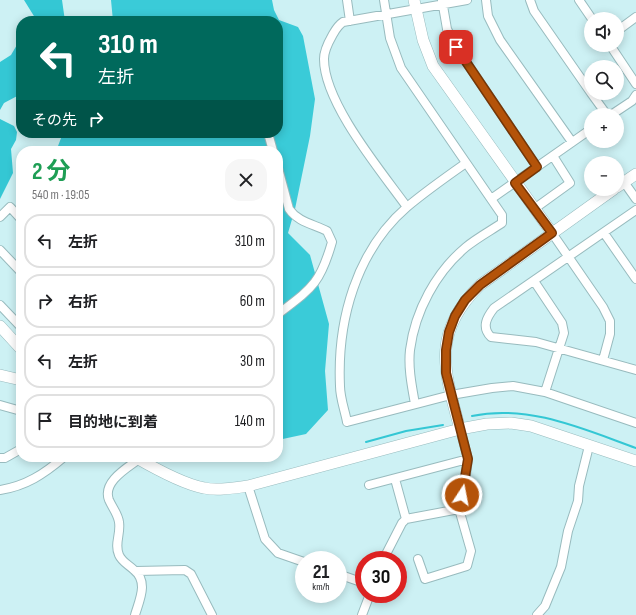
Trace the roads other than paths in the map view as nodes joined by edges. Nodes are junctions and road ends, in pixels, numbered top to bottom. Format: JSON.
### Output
{"nodes":[{"id":1,"x":347,"y":0,"type":"edge"},
{"id":2,"x":384,"y":0,"type":"edge"},
{"id":3,"x":467,"y":0,"type":"edge"},
{"id":4,"x":486,"y":0,"type":"edge"},
{"id":5,"x":530,"y":0,"type":"edge"},
{"id":6,"x":578,"y":0,"type":"edge"},
{"id":7,"x":442,"y":2,"type":"edge"},
{"id":8,"x":415,"y":4,"type":"edge"},
{"id":9,"x":587,"y":12,"type":"edge"},
{"id":10,"x":386,"y":14,"type":"junction"},
{"id":11,"x":636,"y":17,"type":"edge"},
{"id":12,"x":350,"y":21,"type":"junction"},
{"id":13,"x":624,"y":26,"type":"edge"},
{"id":14,"x":615,"y":52,"type":"edge"},
{"id":15,"x":584,"y":83,"type":"edge"},
{"id":16,"x":636,"y":84,"type":"edge"},
{"id":17,"x":636,"y":95,"type":"edge"},
{"id":18,"x":622,"y":108,"type":"edge"},
{"id":19,"x":584,"y":134,"type":"edge"},
{"id":20,"x":572,"y":142,"type":"junction"},
{"id":21,"x":553,"y":156,"type":"junction"},
{"id":22,"x":466,"y":163,"type":"junction"},
{"id":23,"x":537,"y":167,"type":"junction"},
{"id":24,"x":636,"y":174,"type":"edge"},
{"id":25,"x":624,"y":182,"type":"edge"},
{"id":26,"x":515,"y":183,"type":"junction"},
{"id":27,"x":283,"y":187,"type":"edge"},
{"id":28,"x":624,"y":188,"type":"edge"},
{"id":29,"x":604,"y":196,"type":"edge"},
{"id":30,"x":491,"y":199,"type":"junction"},
{"id":31,"x":636,"y":199,"type":"edge"},
{"id":32,"x":407,"y":207,"type":"junction"},
{"id":33,"x":534,"y":209,"type":"junction"},
{"id":34,"x":636,"y":210,"type":"edge"},
{"id":35,"x":16,"y":214,"type":"edge"},
{"id":36,"x":0,"y":216,"type":"edge"},
{"id":37,"x":552,"y":233,"type":"junction"},
{"id":38,"x":604,"y":233,"type":"junction"},
{"id":39,"x":0,"y":250,"type":"edge"},
{"id":40,"x":568,"y":257,"type":"junction"},
{"id":41,"x":16,"y":267,"type":"edge"},
{"id":42,"x":636,"y":279,"type":"edge"},
{"id":43,"x":534,"y":281,"type":"junction"},
{"id":44,"x":0,"y":305,"type":"edge"},
{"id":45,"x":283,"y":310,"type":"edge"},
{"id":46,"x":16,"y":322,"type":"edge"},
{"id":47,"x":0,"y":326,"type":"edge"},
{"id":48,"x":16,"y":343,"type":"edge"},
{"id":49,"x":559,"y":347,"type":"junction"},
{"id":50,"x":603,"y":360,"type":"junction"},
{"id":51,"x":636,"y":370,"type":"edge"},
{"id":52,"x":0,"y":375,"type":"edge"},
{"id":53,"x":16,"y":379,"type":"edge"},
{"id":54,"x":545,"y":392,"type":"junction"},
{"id":55,"x":451,"y":395,"type":"junction"},
{"id":56,"x":416,"y":404,"type":"junction"},
{"id":57,"x":0,"y":405,"type":"edge"},
{"id":58,"x":16,"y":410,"type":"edge"},
{"id":59,"x":636,"y":423,"type":"edge"},
{"id":60,"x":460,"y":429,"type":"junction"},
{"id":61,"x":589,"y":446,"type":"junction"},
{"id":62,"x":16,"y":452,"type":"edge"},
{"id":63,"x":0,"y":458,"type":"edge"},
{"id":64,"x":468,"y":459,"type":"junction"},
{"id":65,"x":636,"y":461,"type":"edge"},
{"id":66,"x":58,"y":462,"type":"edge"},
{"id":67,"x":139,"y":462,"type":"edge"},
{"id":68,"x":147,"y":462,"type":"edge"},
{"id":69,"x":394,"y":479,"type":"junction"},
{"id":70,"x":369,"y":484,"type":"dead end"},
{"id":71,"x":248,"y":486,"type":"junction"},
{"id":72,"x":0,"y":490,"type":"edge"},
{"id":73,"x":459,"y":509,"type":"junction"},
{"id":74,"x":406,"y":519,"type":"junction"},
{"id":75,"x":388,"y":551,"type":"edge"},
{"id":76,"x":295,"y":559,"type":"edge"},
{"id":77,"x":418,"y":559,"type":"dead end"},
{"id":78,"x":136,"y":571,"type":"junction"},
{"id":79,"x":367,"y":603,"type":"edge"},
{"id":80,"x":135,"y":615,"type":"edge"},
{"id":81,"x":212,"y":615,"type":"edge"},
{"id":82,"x":362,"y":615,"type":"edge"},
{"id":83,"x":537,"y":615,"type":"edge"}],
"edges":[{"from":1,"to":12,"type":"street"},
{"from":2,"to":10,"type":"street"},
{"from":3,"to":7,"type":"street"},
{"from":4,"to":20,"type":"street"},
{"from":5,"to":15,"type":"street"},
{"from":6,"to":9,"type":"street"},
{"from":7,"to":8,"type":"street"},
{"from":7,"to":23,"type":"street"},
{"from":8,"to":10,"type":"street"},
{"from":8,"to":26,"type":"street"},
{"from":10,"to":12,"type":"street"},
{"from":10,"to":22,"type":"street"},
{"from":11,"to":13,"type":"street"},
{"from":12,"to":32,"type":"street"},
{"from":14,"to":16,"type":"street"},
{"from":17,"to":18,"type":"street"},
{"from":19,"to":20,"type":"street"},
{"from":20,"to":21,"type":"street"},
{"from":21,"to":23,"type":"street"},
{"from":21,"to":33,"type":"street"},
{"from":22,"to":30,"type":"street"},
{"from":22,"to":32,"type":"street"},
{"from":23,"to":26,"type":"street"},
{"from":24,"to":25,"type":"street"},
{"from":26,"to":30,"type":"street"},
{"from":26,"to":33,"type":"street"},
{"from":27,"to":45,"type":"street"},
{"from":28,"to":31,"type":"street"},
{"from":29,"to":37,"type":"street"},
{"from":30,"to":56,"type":"street"},
{"from":32,"to":56,"type":"street"},
{"from":33,"to":37,"type":"street"},
{"from":34,"to":38,"type":"street"},
{"from":35,"to":36,"type":"street"},
{"from":37,"to":40,"type":"street"},
{"from":37,"to":55,"type":"street"},
{"from":38,"to":40,"type":"street"},
{"from":38,"to":42,"type":"street"},
{"from":39,"to":41,"type":"street"},
{"from":40,"to":43,"type":"street"},
{"from":40,"to":50,"type":"street"},
{"from":43,"to":49,"type":"street"},
{"from":43,"to":49,"type":"street"},
{"from":44,"to":46,"type":"street"},
{"from":47,"to":48,"type":"street"},
{"from":49,"to":50,"type":"street"},
{"from":49,"to":54,"type":"street"},
{"from":50,"to":51,"type":"street"},
{"from":52,"to":53,"type":"street"},
{"from":54,"to":55,"type":"street"},
{"from":54,"to":59,"type":"street"},
{"from":55,"to":56,"type":"street"},
{"from":55,"to":60,"type":"street"},
{"from":57,"to":58,"type":"street"},
{"from":60,"to":61,"type":"street"},
{"from":60,"to":64,"type":"street"},
{"from":60,"to":71,"type":"street"},
{"from":61,"to":65,"type":"street"},
{"from":61,"to":83,"type":"street"},
{"from":62,"to":63,"type":"street"},
{"from":64,"to":69,"type":"street"},
{"from":64,"to":73,"type":"street"},
{"from":66,"to":72,"type":"street"},
{"from":67,"to":78,"type":"street"},
{"from":68,"to":71,"type":"street"},
{"from":69,"to":70,"type":"street"},
{"from":69,"to":74,"type":"street"},
{"from":71,"to":76,"type":"street"},
{"from":73,"to":74,"type":"street"},
{"from":73,"to":77,"type":"street"},
{"from":74,"to":75,"type":"street"},
{"from":78,"to":80,"type":"street"},
{"from":78,"to":81,"type":"street"},
{"from":79,"to":82,"type":"street"}]}
